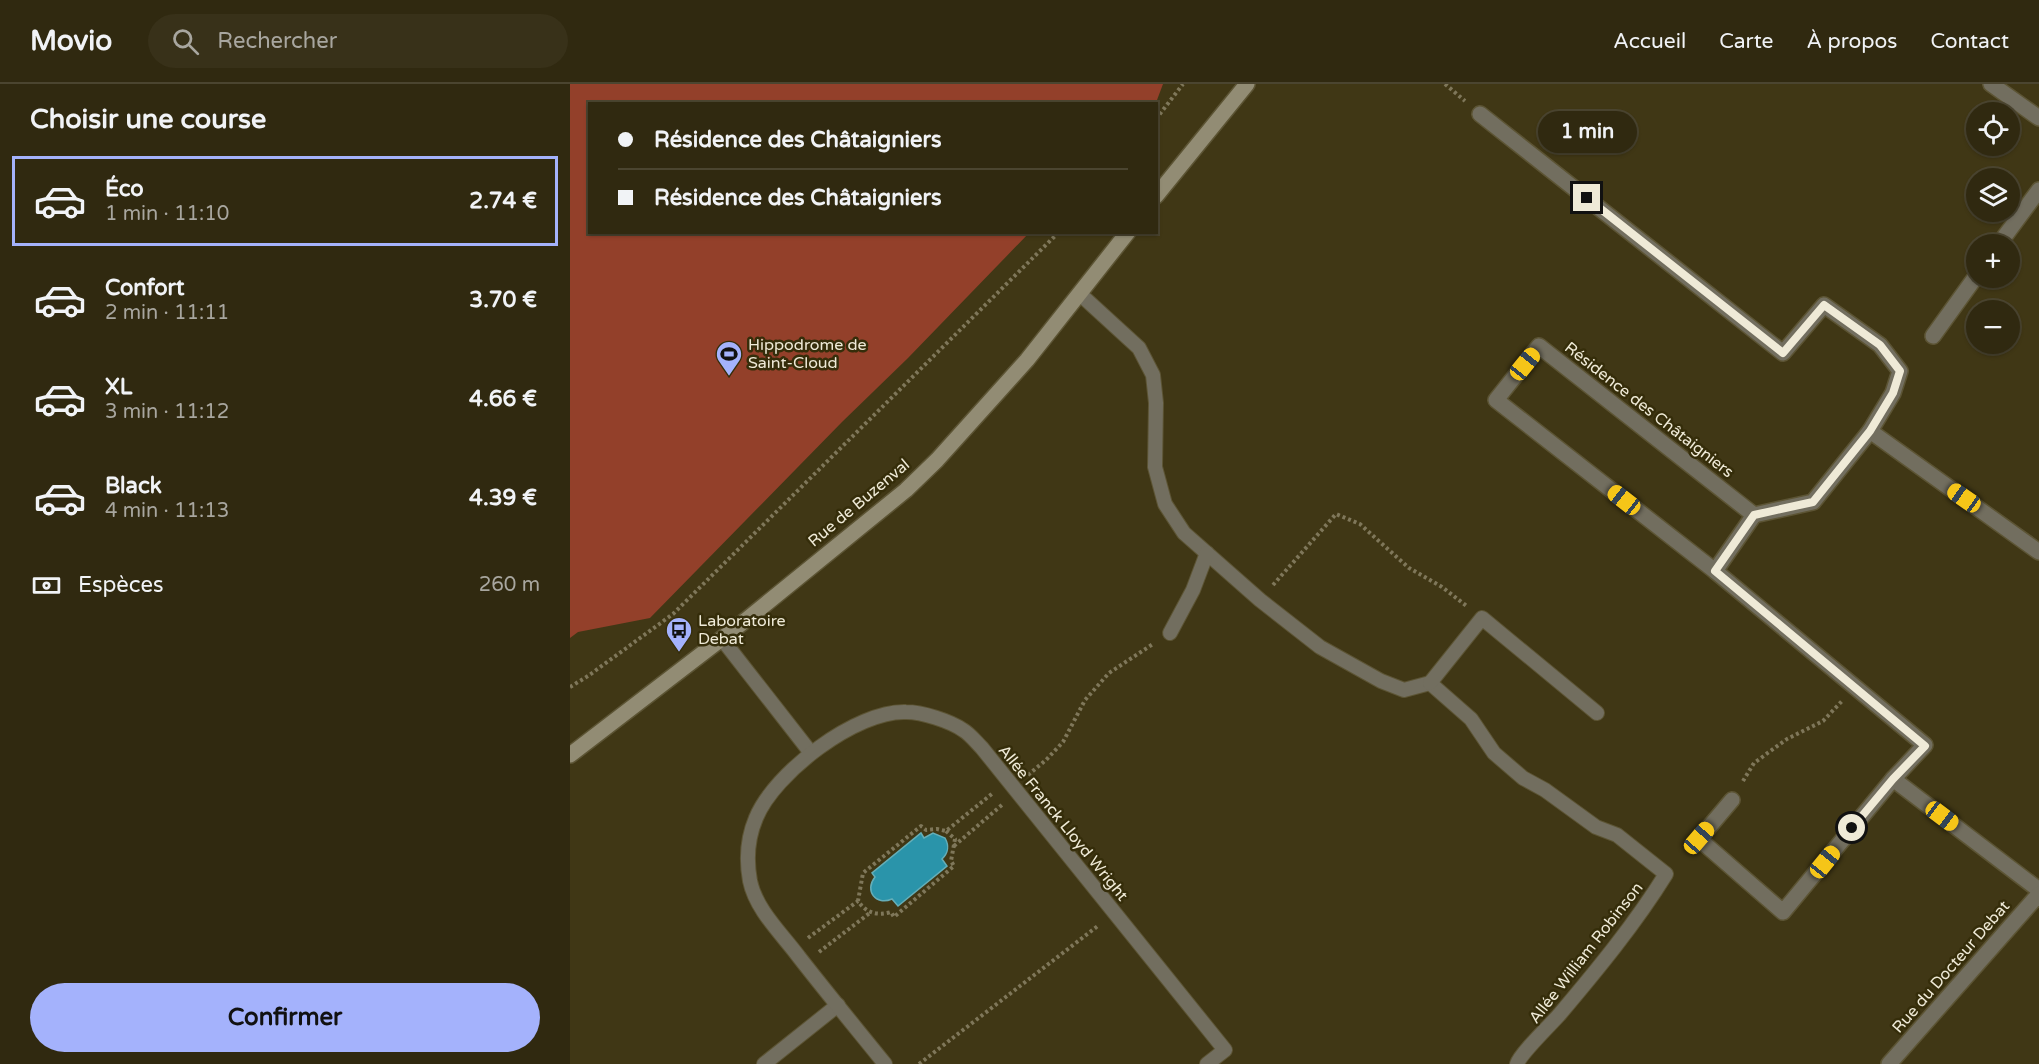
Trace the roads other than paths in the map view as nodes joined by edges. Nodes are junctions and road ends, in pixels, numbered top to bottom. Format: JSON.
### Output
{"nodes":[{"id":1,"x":1247,"y":84,"type":"edge"},
{"id":2,"x":1991,"y":84,"type":"edge"},
{"id":3,"x":1480,"y":114,"type":"dead end"},
{"id":4,"x":2039,"y":118,"type":"edge"},
{"id":5,"x":2039,"y":190,"type":"edge"},
{"id":6,"x":1158,"y":194,"type":"edge"},
{"id":7,"x":1126,"y":234,"type":"edge"},
{"id":8,"x":2006,"y":234,"type":"edge"},
{"id":9,"x":1968,"y":288,"type":"edge"},
{"id":10,"x":1080,"y":294,"type":"junction"},
{"id":11,"x":1933,"y":336,"type":"dead end"},
{"id":12,"x":1870,"y":431,"type":"junction"},
{"id":13,"x":1754,"y":515,"type":"junction"},
{"id":14,"x":2039,"y":552,"type":"edge"},
{"id":15,"x":1207,"y":553,"type":"junction"},
{"id":16,"x":1715,"y":571,"type":"junction"},
{"id":17,"x":1170,"y":633,"type":"road end"},
{"id":18,"x":722,"y":639,"type":"junction"},
{"id":19,"x":1430,"y":683,"type":"junction"},
{"id":20,"x":1597,"y":713,"type":"dead end"},
{"id":21,"x":811,"y":753,"type":"junction"},
{"id":22,"x":570,"y":755,"type":"edge"},
{"id":23,"x":1893,"y":779,"type":"junction"},
{"id":24,"x":1732,"y":800,"type":"road end"},
{"id":25,"x":2039,"y":890,"type":"edge"},
{"id":26,"x":2039,"y":894,"type":"edge"},
{"id":27,"x":838,"y":1005,"type":"junction"},
{"id":28,"x":764,"y":1064,"type":"edge"},
{"id":29,"x":885,"y":1064,"type":"edge"},
{"id":30,"x":1207,"y":1064,"type":"edge"},
{"id":31,"x":1517,"y":1064,"type":"edge"},
{"id":32,"x":1889,"y":1064,"type":"edge"}],
"edges":[{"from":1,"to":6,"type":"main road"},
{"from":2,"to":4,"type":"street"},
{"from":3,"to":12,"type":"street"},
{"from":5,"to":8,"type":"street"},
{"from":7,"to":10,"type":"main road","name":"Rue de Buzenval"},
{"from":9,"to":11,"type":"street"},
{"from":10,"to":15,"type":"lane"},
{"from":10,"to":18,"type":"main road","name":"Rue de Buzenval"},
{"from":12,"to":13,"type":"street"},
{"from":12,"to":14,"type":"street"},
{"from":13,"to":16,"type":"street"},
{"from":13,"to":16,"type":"street","name":"Résidence des Châtaigniers"},
{"from":15,"to":17,"type":"lane"},
{"from":15,"to":19,"type":"lane"},
{"from":16,"to":23,"type":"street","name":"Résidence des Châtaigniers"},
{"from":18,"to":21,"type":"lane"},
{"from":18,"to":22,"type":"main road","name":"Rue de Buzenval"},
{"from":19,"to":20,"type":"lane"},
{"from":19,"to":31,"type":"lane","name":"Allée William Robinson"},
{"from":21,"to":27,"type":"lane","name":"Allée Franck Lloyd Wright"},
{"from":21,"to":30,"type":"lane","name":"Allée Franck Lloyd Wright"},
{"from":23,"to":24,"type":"street","name":"Résidence des Châtaigniers"},
{"from":23,"to":25,"type":"street"},
{"from":26,"to":32,"type":"street","name":"Rue du Docteur Debat"},
{"from":27,"to":28,"type":"lane"},
{"from":27,"to":29,"type":"lane","name":"Allée Franck Lloyd Wright"}]}
